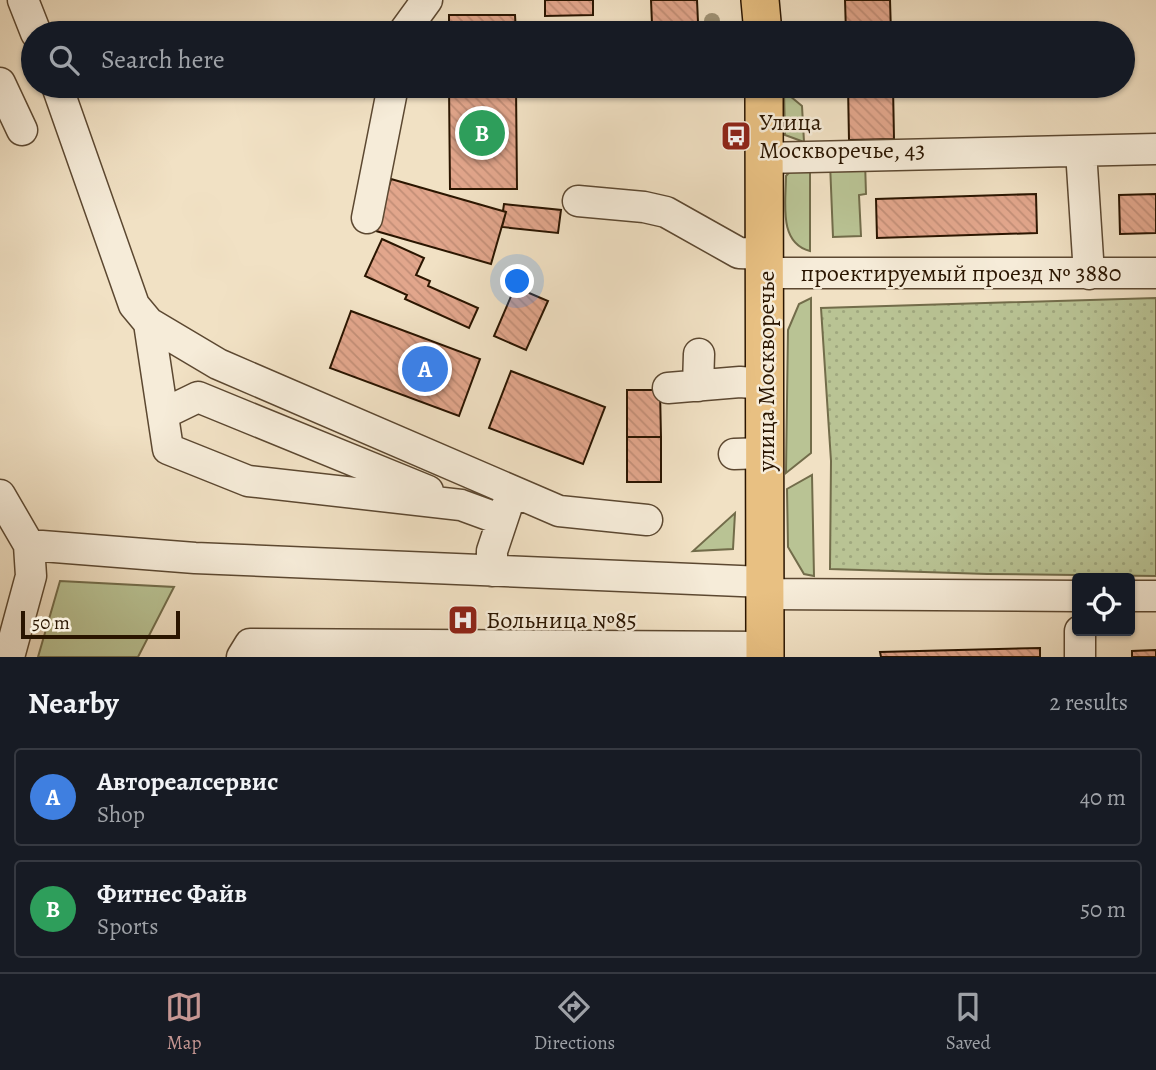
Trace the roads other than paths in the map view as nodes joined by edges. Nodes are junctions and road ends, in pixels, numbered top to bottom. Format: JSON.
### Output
{"nodes":[{"id":1,"x":23,"y":0,"type":"edge"},
{"id":2,"x":427,"y":0,"type":"edge"},
{"id":3,"x":760,"y":0,"type":"edge"},
{"id":4,"x":31,"y":21,"type":"edge"},
{"id":5,"x":412,"y":21,"type":"edge"},
{"id":6,"x":762,"y":21,"type":"edge"},
{"id":7,"x":0,"y":83,"type":"edge"},
{"id":8,"x":61,"y":98,"type":"edge"},
{"id":9,"x":391,"y":98,"type":"edge"},
{"id":10,"x":764,"y":98,"type":"edge"},
{"id":11,"x":22,"y":130,"type":"dead end"},
{"id":12,"x":1156,"y":149,"type":"edge"},
{"id":13,"x":1081,"y":151,"type":"junction"},
{"id":14,"x":764,"y":158,"type":"junction"},
{"id":15,"x":578,"y":201,"type":"dead end"},
{"id":16,"x":367,"y":218,"type":"dead end"},
{"id":17,"x":765,"y":264,"type":"junction"},
{"id":18,"x":1156,"y":273,"type":"edge"},
{"id":19,"x":1089,"y":274,"type":"junction"},
{"id":20,"x":149,"y":323,"type":"junction"},
{"id":21,"x":699,"y":354,"type":"dead end"},
{"id":22,"x":766,"y":384,"type":"junction"},
{"id":23,"x":698,"y":386,"type":"junction"},
{"id":24,"x":668,"y":388,"type":"dead end"},
{"id":25,"x":163,"y":414,"type":"junction"},
{"id":26,"x":512,"y":491,"type":"junction"},
{"id":27,"x":0,"y":495,"type":"edge"},
{"id":28,"x":461,"y":505,"type":"junction"},
{"id":29,"x":502,"y":520,"type":"junction"},
{"id":30,"x":647,"y":520,"type":"dead end"},
{"id":31,"x":29,"y":545,"type":"junction"},
{"id":32,"x":492,"y":571,"type":"junction"},
{"id":33,"x":766,"y":588,"type":"junction"},
{"id":34,"x":1072,"y":596,"type":"edge"},
{"id":35,"x":1135,"y":596,"type":"edge"},
{"id":36,"x":1156,"y":596,"type":"edge"},
{"id":37,"x":1080,"y":636,"type":"edge"},
{"id":38,"x":607,"y":651,"type":"edge"},
{"id":39,"x":666,"y":651,"type":"edge"},
{"id":40,"x":765,"y":652,"type":"edge"},
{"id":41,"x":9,"y":657,"type":"edge"},
{"id":42,"x":242,"y":657,"type":"edge"},
{"id":43,"x":1080,"y":657,"type":"edge"}],
"edges":[{"from":1,"to":4,"type":"street"},
{"from":2,"to":5,"type":"street"},
{"from":3,"to":6,"type":"main road"},
{"from":7,"to":11,"type":"street"},
{"from":8,"to":20,"type":"street"},
{"from":9,"to":16,"type":"street"},
{"from":10,"to":14,"type":"main road","name":"улица Москворечье"},
{"from":12,"to":13,"type":"street"},
{"from":13,"to":14,"type":"street"},
{"from":13,"to":19,"type":"street"},
{"from":14,"to":17,"type":"main road","name":"улица Москворечье"},
{"from":15,"to":17,"type":"street","name":"проектируемый проезд № 3880"},
{"from":17,"to":19,"type":"street","name":"проектируемый проезд № 3880"},
{"from":17,"to":22,"type":"main road","name":"улица Москворечье"},
{"from":18,"to":19,"type":"street","name":"проектируемый проезд № 3880"},
{"from":20,"to":25,"type":"street"},
{"from":20,"to":26,"type":"street"},
{"from":21,"to":23,"type":"street"},
{"from":22,"to":23,"type":"street"},
{"from":22,"to":33,"type":"main road","name":"улица Москворечье"},
{"from":23,"to":24,"type":"street"},
{"from":25,"to":28,"type":"street"},
{"from":25,"to":28,"type":"street"},
{"from":26,"to":29,"type":"street"},
{"from":26,"to":30,"type":"street"},
{"from":27,"to":31,"type":"street"},
{"from":28,"to":29,"type":"street"},
{"from":29,"to":32,"type":"street"},
{"from":31,"to":32,"type":"street"},
{"from":31,"to":41,"type":"street"},
{"from":32,"to":33,"type":"street"},
{"from":33,"to":34,"type":"street"},
{"from":33,"to":40,"type":"main road","name":"улица Москворечье"},
{"from":35,"to":36,"type":"street"},
{"from":37,"to":43,"type":"street"},
{"from":38,"to":39,"type":"street"},
{"from":38,"to":42,"type":"street"},
{"from":39,"to":40,"type":"street"}]}
